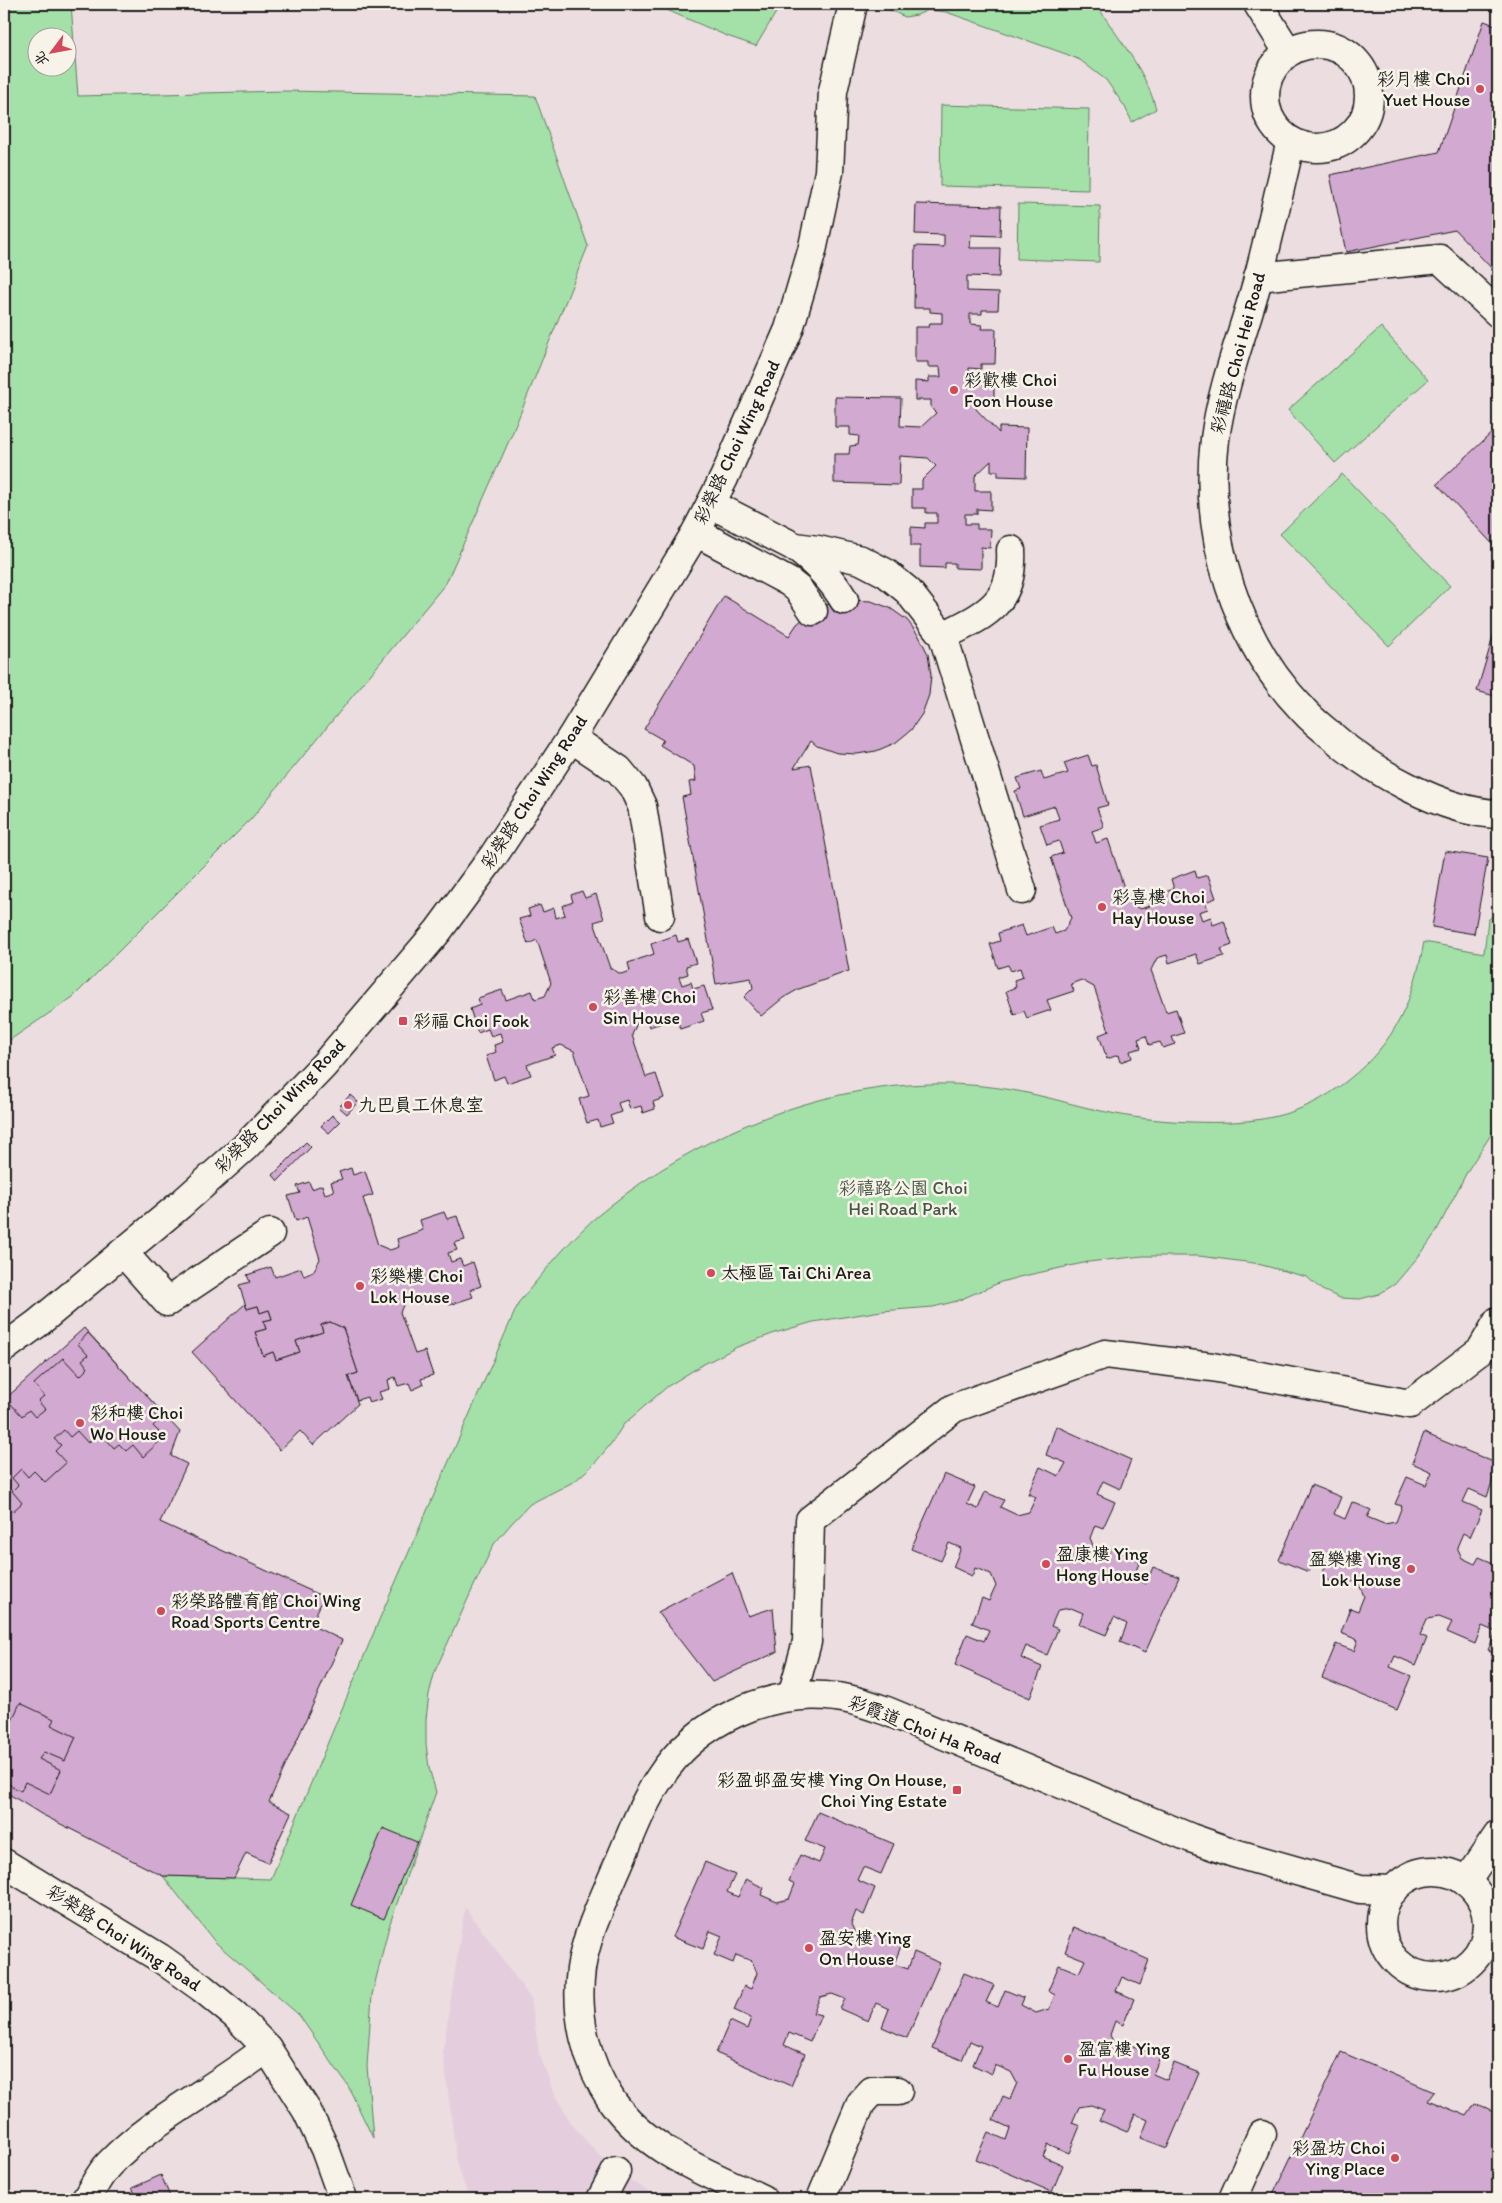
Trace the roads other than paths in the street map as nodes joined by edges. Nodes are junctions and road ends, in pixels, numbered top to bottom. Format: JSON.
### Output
{"nodes":[{"id":1,"x":852,"y":4,"type":"edge"},
{"id":2,"x":1258,"y":4,"type":"edge"},
{"id":3,"x":1288,"y":52,"type":"junction"},
{"id":4,"x":1291,"y":141,"type":"junction"},
{"id":5,"x":1258,"y":277,"type":"junction"},
{"id":6,"x":1498,"y":313,"type":"edge"},
{"id":7,"x":710,"y":504,"type":"junction"},
{"id":8,"x":696,"y":532,"type":"junction"},
{"id":9,"x":794,"y":547,"type":"junction"},
{"id":10,"x":1011,"y":550,"type":"dead end"},
{"id":11,"x":844,"y":600,"type":"dead end"},
{"id":12,"x":813,"y":611,"type":"dead end"},
{"id":13,"x":943,"y":636,"type":"junction"},
{"id":14,"x":571,"y":738,"type":"junction"},
{"id":15,"x":1498,"y":814,"type":"edge"},
{"id":16,"x":1022,"y":890,"type":"dead end"},
{"id":17,"x":660,"y":916,"type":"dead end"},
{"id":18,"x":270,"y":1233,"type":"dead end"},
{"id":19,"x":123,"y":1252,"type":"junction"},
{"id":20,"x":1498,"y":1321,"type":"edge"},
{"id":21,"x":4,"y":1348,"type":"edge"},
{"id":22,"x":792,"y":1696,"type":"junction"},
{"id":23,"x":1498,"y":1835,"type":"edge"},
{"id":24,"x":4,"y":1863,"type":"edge"},
{"id":25,"x":1466,"y":1882,"type":"junction"},
{"id":26,"x":1394,"y":1890,"type":"junction"},
{"id":27,"x":1488,"y":1957,"type":"edge"},
{"id":28,"x":267,"y":2048,"type":"junction"},
{"id":29,"x":898,"y":2091,"type":"dead end"},
{"id":30,"x":1262,"y":2134,"type":"dead end"},
{"id":31,"x":616,"y":2171,"type":"dead end"},
{"id":32,"x":86,"y":2199,"type":"edge"},
{"id":33,"x":343,"y":2199,"type":"edge"},
{"id":34,"x":601,"y":2199,"type":"edge"},
{"id":35,"x":762,"y":2199,"type":"edge"},
{"id":36,"x":821,"y":2199,"type":"edge"},
{"id":37,"x":1233,"y":2199,"type":"edge"}],
"edges":[{"from":1,"to":7,"type":"street","name":"彩榮路 Choi Wing Road"},
{"from":2,"to":3,"type":"street"},
{"from":3,"to":4,"type":"street"},
{"from":3,"to":4,"type":"street"},
{"from":4,"to":5,"type":"street","name":"彩禧路 Choi Hei Road"},
{"from":5,"to":6,"type":"street"},
{"from":5,"to":15,"type":"street","name":"彩禧路 Choi Hei Road"},
{"from":7,"to":8,"type":"street","name":"彩榮路 Choi Wing Road"},
{"from":7,"to":9,"type":"street"},
{"from":8,"to":12,"type":"street"},
{"from":8,"to":14,"type":"street","name":"彩榮路 Choi Wing Road"},
{"from":9,"to":11,"type":"street"},
{"from":9,"to":13,"type":"street"},
{"from":10,"to":13,"type":"street"},
{"from":13,"to":16,"type":"street"},
{"from":14,"to":17,"type":"street"},
{"from":14,"to":19,"type":"street","name":"彩榮路 Choi Wing Road"},
{"from":18,"to":19,"type":"street"},
{"from":19,"to":21,"type":"street","name":"彩榮路 Choi Wing Road"},
{"from":20,"to":22,"type":"street"},
{"from":22,"to":26,"type":"street","name":"彩霞道 Choi Ha Road"},
{"from":22,"to":35,"type":"street","name":"彩霞道 Choi Ha Road"},
{"from":23,"to":25,"type":"street"},
{"from":24,"to":28,"type":"street","name":"彩榮路 Choi Wing Road"},
{"from":25,"to":26,"type":"street"},
{"from":25,"to":27,"type":"street"},
{"from":26,"to":27,"type":"street"},
{"from":28,"to":32,"type":"street"},
{"from":28,"to":33,"type":"street","name":"彩榮路 Choi Wing Road"},
{"from":29,"to":36,"type":"street"},
{"from":30,"to":37,"type":"street"},
{"from":31,"to":34,"type":"street"}]}
